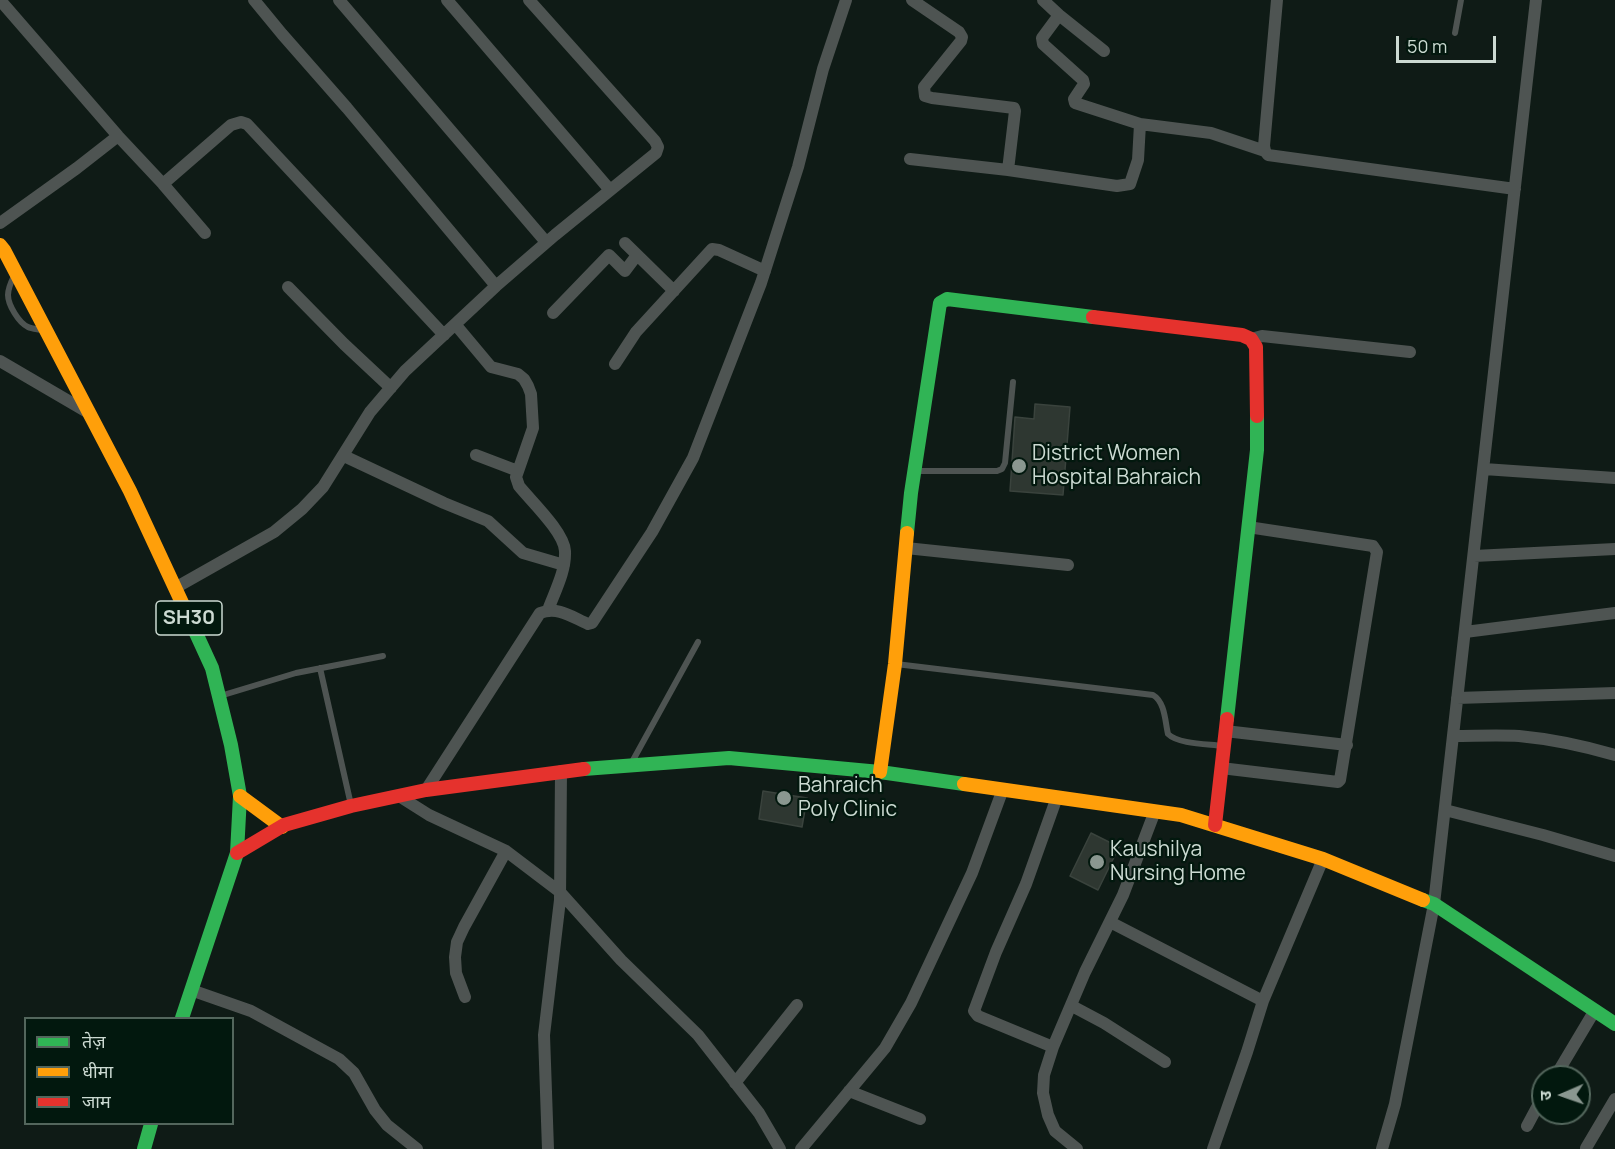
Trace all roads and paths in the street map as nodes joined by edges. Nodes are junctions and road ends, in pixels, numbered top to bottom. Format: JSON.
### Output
{"nodes":[{"id":1,"x":0,"y":0,"type":"edge"},
{"id":2,"x":254,"y":0,"type":"edge"},
{"id":3,"x":339,"y":0,"type":"edge"},
{"id":4,"x":447,"y":0,"type":"edge"},
{"id":5,"x":529,"y":0,"type":"edge"},
{"id":6,"x":846,"y":0,"type":"edge"},
{"id":7,"x":912,"y":0,"type":"edge"},
{"id":8,"x":1043,"y":0,"type":"edge"},
{"id":9,"x":1277,"y":0,"type":"edge"},
{"id":10,"x":1461,"y":0,"type":"edge"},
{"id":11,"x":1536,"y":0,"type":"edge"},
{"id":12,"x":1059,"y":15,"type":"junction"},
{"id":13,"x":1455,"y":33,"type":"dead end"},
{"id":14,"x":1104,"y":51,"type":"dead end"},
{"id":15,"x":1140,"y":124,"type":"junction"},
{"id":16,"x":118,"y":136,"type":"junction"},
{"id":17,"x":1264,"y":151,"type":"junction"},
{"id":18,"x":910,"y":159,"type":"dead end"},
{"id":19,"x":1008,"y":170,"type":"junction"},
{"id":20,"x":163,"y":184,"type":"junction"},
{"id":21,"x":1515,"y":189,"type":"junction"},
{"id":22,"x":610,"y":190,"type":"junction"},
{"id":23,"x":0,"y":223,"type":"edge"},
{"id":24,"x":205,"y":233,"type":"dead end"},
{"id":25,"x":546,"y":242,"type":"junction"},
{"id":26,"x":625,"y":243,"type":"dead end"},
{"id":27,"x":0,"y":245,"type":"edge"},
{"id":28,"x":637,"y":255,"type":"junction"},
{"id":29,"x":765,"y":271,"type":"junction"},
{"id":30,"x":15,"y":272,"type":"junction"},
{"id":31,"x":496,"y":286,"type":"junction"},
{"id":32,"x":288,"y":287,"type":"dead end"},
{"id":33,"x":674,"y":291,"type":"junction"},
{"id":34,"x":553,"y":313,"type":"dead end"},
{"id":35,"x":455,"y":324,"type":"junction"},
{"id":36,"x":46,"y":330,"type":"junction"},
{"id":37,"x":444,"y":334,"type":"junction"},
{"id":38,"x":1251,"y":339,"type":"junction"},
{"id":39,"x":1410,"y":352,"type":"dead end"},
{"id":40,"x":0,"y":361,"type":"edge"},
{"id":41,"x":615,"y":364,"type":"dead end"},
{"id":42,"x":1013,"y":382,"type":"dead end"},
{"id":43,"x":391,"y":388,"type":"junction"},
{"id":44,"x":90,"y":414,"type":"junction"},
{"id":45,"x":476,"y":455,"type":"dead end"},
{"id":46,"x":344,"y":456,"type":"junction"},
{"id":47,"x":1484,"y":469,"type":"junction"},
{"id":48,"x":518,"y":471,"type":"junction"},
{"id":49,"x":914,"y":471,"type":"junction"},
{"id":50,"x":1615,"y":478,"type":"edge"},
{"id":51,"x":1248,"y":527,"type":"junction"},
{"id":52,"x":906,"y":548,"type":"junction"},
{"id":53,"x":1615,"y":549,"type":"edge"},
{"id":54,"x":1474,"y":556,"type":"junction"},
{"id":55,"x":564,"y":565,"type":"junction"},
{"id":56,"x":1068,"y":566,"type":"dead end"},
{"id":57,"x":175,"y":588,"type":"junction"},
{"id":58,"x":548,"y":610,"type":"junction"},
{"id":59,"x":1615,"y":613,"type":"edge"},
{"id":60,"x":1465,"y":632,"type":"junction"},
{"id":61,"x":698,"y":642,"type":"dead end"},
{"id":62,"x":383,"y":656,"type":"dead end"},
{"id":63,"x":895,"y":664,"type":"junction"},
{"id":64,"x":320,"y":668,"type":"junction"},
{"id":65,"x":1615,"y":693,"type":"edge"},
{"id":66,"x":219,"y":696,"type":"junction"},
{"id":67,"x":1458,"y":698,"type":"junction"},
{"id":68,"x":1225,"y":731,"type":"junction"},
{"id":69,"x":1453,"y":736,"type":"junction"},
{"id":70,"x":1347,"y":745,"type":"junction"},
{"id":71,"x":1224,"y":746,"type":"junction"},
{"id":72,"x":1615,"y":755,"type":"edge"},
{"id":73,"x":630,"y":765,"type":"junction"},
{"id":74,"x":1221,"y":768,"type":"junction"},
{"id":75,"x":561,"y":771,"type":"junction"},
{"id":76,"x":880,"y":772,"type":"junction"},
{"id":77,"x":1004,"y":789,"type":"junction"},
{"id":78,"x":426,"y":790,"type":"junction"},
{"id":79,"x":240,"y":796,"type":"junction"},
{"id":80,"x":399,"y":796,"type":"junction"},
{"id":81,"x":1057,"y":797,"type":"junction"},
{"id":82,"x":351,"y":806,"type":"junction"},
{"id":83,"x":1445,"y":810,"type":"junction"},
{"id":84,"x":1155,"y":811,"type":"junction"},
{"id":85,"x":1215,"y":825,"type":"junction"},
{"id":86,"x":282,"y":827,"type":"junction"},
{"id":87,"x":506,"y":851,"type":"junction"},
{"id":88,"x":237,"y":853,"type":"junction"},
{"id":89,"x":1615,"y":856,"type":"edge"},
{"id":90,"x":1323,"y":859,"type":"junction"},
{"id":91,"x":560,"y":892,"type":"junction"},
{"id":92,"x":1434,"y":904,"type":"junction"},
{"id":93,"x":1110,"y":922,"type":"junction"},
{"id":94,"x":191,"y":990,"type":"junction"},
{"id":95,"x":465,"y":997,"type":"dead end"},
{"id":96,"x":1263,"y":1001,"type":"junction"},
{"id":97,"x":797,"y":1005,"type":"dead end"},
{"id":98,"x":1072,"y":1006,"type":"junction"},
{"id":99,"x":1595,"y":1011,"type":"junction"},
{"id":100,"x":182,"y":1017,"type":"edge"},
{"id":101,"x":1615,"y":1024,"type":"edge"},
{"id":102,"x":1053,"y":1047,"type":"junction"},
{"id":103,"x":1165,"y":1062,"type":"dead end"},
{"id":104,"x":1562,"y":1065,"type":"edge"},
{"id":105,"x":735,"y":1083,"type":"junction"},
{"id":106,"x":849,"y":1090,"type":"junction"},
{"id":107,"x":1615,"y":1099,"type":"edge"},
{"id":108,"x":1531,"y":1118,"type":"edge"},
{"id":109,"x":920,"y":1119,"type":"dead end"},
{"id":110,"x":151,"y":1125,"type":"edge"},
{"id":111,"x":1527,"y":1126,"type":"dead end"},
{"id":112,"x":1586,"y":1148,"type":"dead end"},
{"id":113,"x":144,"y":1149,"type":"edge"},
{"id":114,"x":417,"y":1149,"type":"edge"},
{"id":115,"x":548,"y":1149,"type":"edge"},
{"id":116,"x":780,"y":1149,"type":"edge"},
{"id":117,"x":801,"y":1149,"type":"edge"},
{"id":118,"x":1077,"y":1149,"type":"edge"},
{"id":119,"x":1213,"y":1149,"type":"edge"},
{"id":120,"x":1382,"y":1149,"type":"edge"}],
"edges":[{"from":1,"to":16,"type":"street"},
{"from":2,"to":31,"type":"street"},
{"from":3,"to":25,"type":"street"},
{"from":4,"to":22,"type":"street"},
{"from":5,"to":22,"type":"street"},
{"from":6,"to":29,"type":"street"},
{"from":7,"to":19,"type":"street"},
{"from":8,"to":12,"type":"street"},
{"from":9,"to":17,"type":"street"},
{"from":10,"to":13,"type":"lane"},
{"from":11,"to":21,"type":"street"},
{"from":12,"to":14,"type":"street"},
{"from":12,"to":15,"type":"street"},
{"from":15,"to":17,"type":"street"},
{"from":15,"to":19,"type":"street"},
{"from":16,"to":20,"type":"street"},
{"from":16,"to":23,"type":"street"},
{"from":17,"to":21,"type":"street"},
{"from":18,"to":19,"type":"street"},
{"from":20,"to":24,"type":"street"},
{"from":20,"to":37,"type":"street"},
{"from":21,"to":47,"type":"street"},
{"from":22,"to":25,"type":"street"},
{"from":25,"to":31,"type":"street"},
{"from":26,"to":28,"type":"street"},
{"from":27,"to":30,"type":"main road","number":"SH30"},
{"from":28,"to":33,"type":"street"},
{"from":28,"to":34,"type":"street"},
{"from":29,"to":33,"type":"street"},
{"from":29,"to":58,"type":"street"},
{"from":30,"to":36,"type":"main road","number":"SH30"},
{"from":30,"to":36,"type":"lane"},
{"from":31,"to":35,"type":"street"},
{"from":32,"to":43,"type":"street"},
{"from":33,"to":41,"type":"street"},
{"from":35,"to":37,"type":"street"},
{"from":35,"to":48,"type":"street"},
{"from":36,"to":44,"type":"main road","number":"SH30"},
{"from":37,"to":43,"type":"street"},
{"from":38,"to":39,"type":"street"},
{"from":38,"to":49,"type":"main road"},
{"from":38,"to":51,"type":"main road"},
{"from":40,"to":44,"type":"street"},
{"from":42,"to":49,"type":"lane"},
{"from":43,"to":46,"type":"street"},
{"from":44,"to":57,"type":"main road","number":"SH30"},
{"from":45,"to":48,"type":"street"},
{"from":46,"to":55,"type":"street"},
{"from":46,"to":57,"type":"street"},
{"from":47,"to":50,"type":"street"},
{"from":47,"to":54,"type":"street"},
{"from":48,"to":55,"type":"street"},
{"from":49,"to":52,"type":"main road"},
{"from":51,"to":68,"type":"main road"},
{"from":51,"to":70,"type":"street"},
{"from":52,"to":56,"type":"street"},
{"from":52,"to":63,"type":"main road"},
{"from":53,"to":54,"type":"street"},
{"from":54,"to":60,"type":"street"},
{"from":55,"to":58,"type":"street"},
{"from":57,"to":66,"type":"main road","number":"SH30"},
{"from":58,"to":78,"type":"street"},
{"from":59,"to":60,"type":"street"},
{"from":60,"to":67,"type":"street"},
{"from":61,"to":73,"type":"lane"},
{"from":62,"to":64,"type":"lane"},
{"from":63,"to":71,"type":"lane"},
{"from":63,"to":76,"type":"main road"},
{"from":64,"to":66,"type":"lane"},
{"from":64,"to":82,"type":"lane"},
{"from":65,"to":67,"type":"street"},
{"from":66,"to":79,"type":"main road","number":"SH30"},
{"from":67,"to":69,"type":"street"},
{"from":68,"to":70,"type":"street"},
{"from":68,"to":71,"type":"main road"},
{"from":69,"to":72,"type":"street"},
{"from":69,"to":83,"type":"street"},
{"from":70,"to":74,"type":"street"},
{"from":71,"to":74,"type":"main road"},
{"from":73,"to":75,"type":"main road"},
{"from":73,"to":76,"type":"main road"},
{"from":74,"to":85,"type":"main road"},
{"from":75,"to":78,"type":"main road"},
{"from":75,"to":91,"type":"street"},
{"from":76,"to":77,"type":"main road"},
{"from":77,"to":81,"type":"main road"},
{"from":77,"to":106,"type":"street"},
{"from":78,"to":80,"type":"main road"},
{"from":79,"to":86,"type":"main road"},
{"from":79,"to":88,"type":"main road","number":"SH30"},
{"from":80,"to":82,"type":"main road"},
{"from":80,"to":87,"type":"street"},
{"from":81,"to":84,"type":"main road"},
{"from":81,"to":102,"type":"street"},
{"from":82,"to":86,"type":"main road"},
{"from":83,"to":89,"type":"street"},
{"from":83,"to":92,"type":"street"},
{"from":84,"to":85,"type":"main road"},
{"from":84,"to":93,"type":"street"},
{"from":85,"to":90,"type":"main road"},
{"from":86,"to":88,"type":"main road"},
{"from":87,"to":91,"type":"street"},
{"from":87,"to":95,"type":"street"},
{"from":88,"to":94,"type":"main road","number":"SH30"},
{"from":90,"to":92,"type":"main road"},
{"from":90,"to":96,"type":"street"},
{"from":91,"to":105,"type":"street"},
{"from":91,"to":115,"type":"street"},
{"from":92,"to":99,"type":"main road"},
{"from":92,"to":120,"type":"street"},
{"from":93,"to":96,"type":"street"},
{"from":93,"to":98,"type":"street"},
{"from":94,"to":100,"type":"main road","number":"SH30"},
{"from":94,"to":114,"type":"street"},
{"from":96,"to":119,"type":"street"},
{"from":97,"to":105,"type":"street"},
{"from":98,"to":102,"type":"street"},
{"from":98,"to":103,"type":"street"},
{"from":99,"to":101,"type":"main road"},
{"from":99,"to":104,"type":"street"},
{"from":102,"to":118,"type":"street"},
{"from":105,"to":116,"type":"street"},
{"from":106,"to":109,"type":"street"},
{"from":106,"to":117,"type":"street"},
{"from":107,"to":112,"type":"street"},
{"from":108,"to":111,"type":"street"},
{"from":110,"to":113,"type":"main road"}]}
